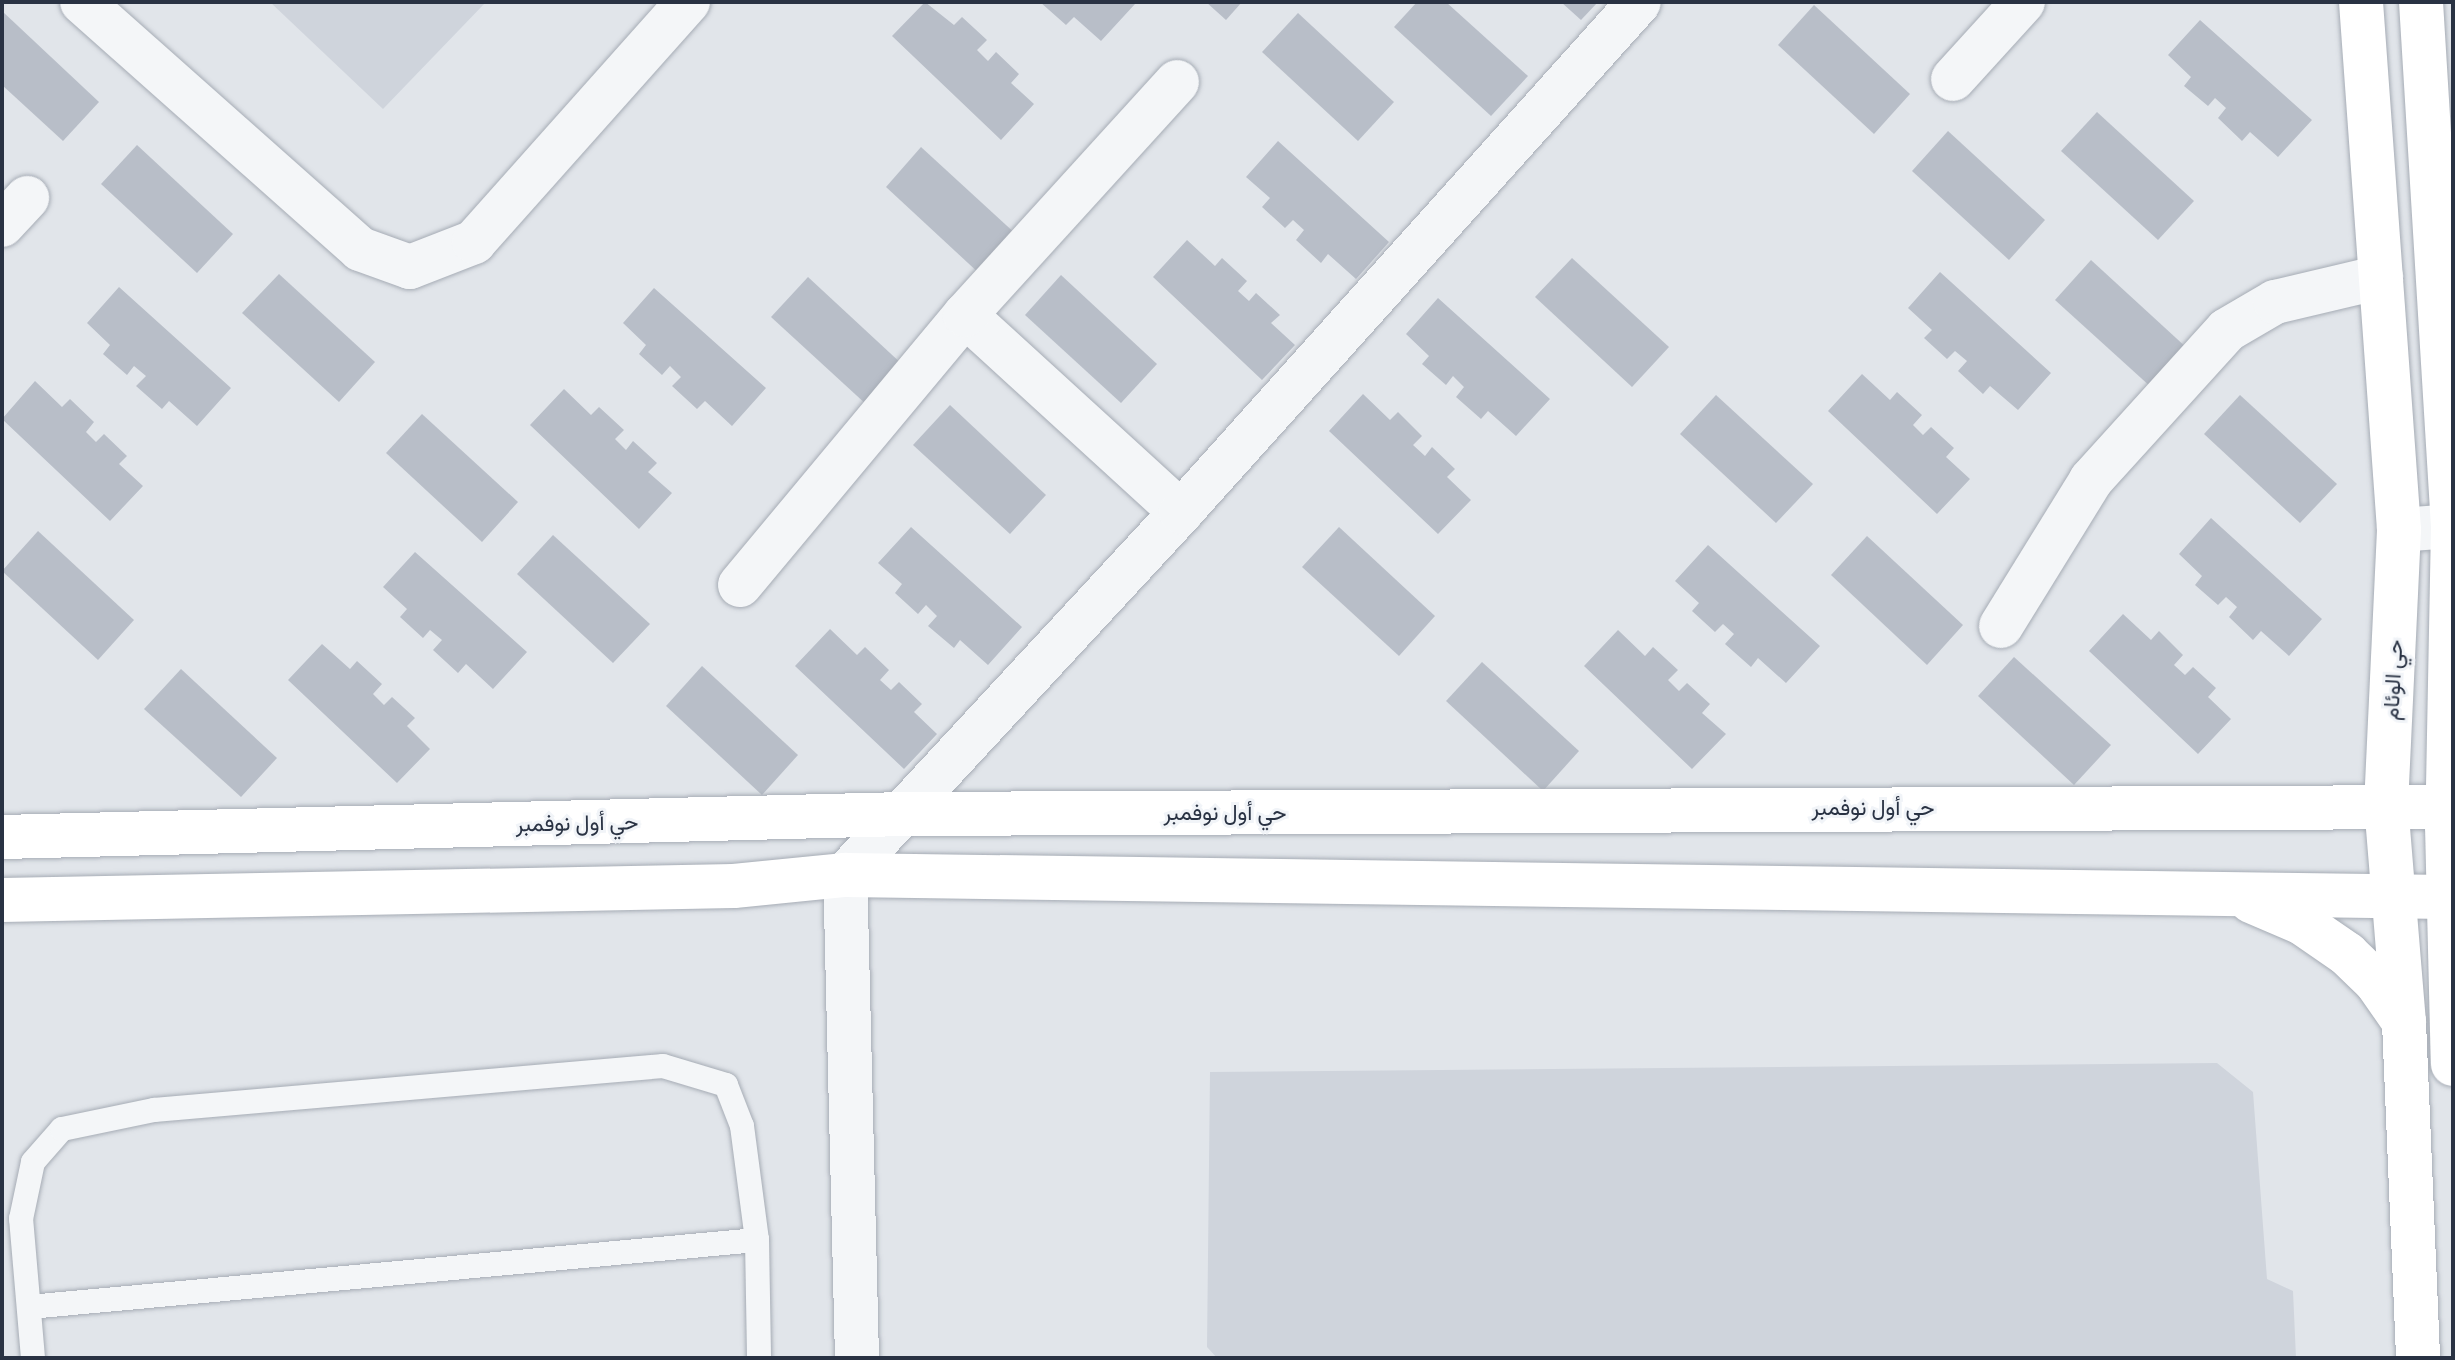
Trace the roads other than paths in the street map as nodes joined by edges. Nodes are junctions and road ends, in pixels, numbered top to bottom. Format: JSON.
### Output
{"nodes":[{"id":1,"x":82,"y":2,"type":"edge"},
{"id":2,"x":688,"y":2,"type":"edge"},
{"id":3,"x":1639,"y":2,"type":"edge"},
{"id":4,"x":2023,"y":2,"type":"edge"},
{"id":5,"x":2361,"y":2,"type":"edge"},
{"id":6,"x":2421,"y":2,"type":"edge"},
{"id":7,"x":1953,"y":79,"type":"dead end"},
{"id":8,"x":1177,"y":82,"type":"dead end"},
{"id":9,"x":2381,"y":277,"type":"junction"},
{"id":10,"x":965,"y":315,"type":"junction"},
{"id":11,"x":1181,"y":512,"type":"junction"},
{"id":12,"x":2453,"y":526,"type":"edge"},
{"id":13,"x":2399,"y":530,"type":"junction"},
{"id":14,"x":740,"y":585,"type":"dead end"},
{"id":15,"x":2001,"y":626,"type":"dead end"},
{"id":16,"x":2386,"y":804,"type":"junction"},
{"id":17,"x":2451,"y":808,"type":"edge"},
{"id":18,"x":903,"y":814,"type":"junction"},
{"id":19,"x":2,"y":837,"type":"edge"},
{"id":20,"x":845,"y":875,"type":"junction"},
{"id":21,"x":2235,"y":893,"type":"junction"},
{"id":22,"x":2450,"y":894,"type":"edge"},
{"id":23,"x":2394,"y":897,"type":"junction"},
{"id":24,"x":2,"y":900,"type":"edge"},
{"id":25,"x":2404,"y":1022,"type":"junction"},
{"id":26,"x":2453,"y":1064,"type":"edge"},
{"id":27,"x":757,"y":1240,"type":"junction"},
{"id":28,"x":29,"y":1307,"type":"junction"},
{"id":29,"x":33,"y":1358,"type":"edge"},
{"id":30,"x":759,"y":1358,"type":"edge"},
{"id":31,"x":857,"y":1358,"type":"edge"},
{"id":32,"x":2418,"y":1358,"type":"edge"}],
"edges":[{"from":1,"to":2,"type":"street"},
{"from":3,"to":11,"type":"street"},
{"from":4,"to":7,"type":"street"},
{"from":5,"to":9,"type":"street","name":"حي الوئام"},
{"from":6,"to":12,"type":"street"},
{"from":8,"to":10,"type":"street"},
{"from":9,"to":13,"type":"street","name":"حي الوئام"},
{"from":9,"to":15,"type":"street"},
{"from":10,"to":11,"type":"street"},
{"from":10,"to":14,"type":"street"},
{"from":11,"to":18,"type":"street"},
{"from":12,"to":13,"type":"street"},
{"from":12,"to":17,"type":"street"},
{"from":13,"to":16,"type":"street","name":"حي الوئام"},
{"from":16,"to":17,"type":"street","name":"حي أول نوفمبر"},
{"from":16,"to":18,"type":"street","name":"حي أول نوفمبر"},
{"from":16,"to":23,"type":"street","name":"حي الوئام"},
{"from":17,"to":22,"type":"street"},
{"from":18,"to":19,"type":"street","name":"حي أول نوفمبر"},
{"from":18,"to":20,"type":"street"},
{"from":20,"to":21,"type":"street"},
{"from":20,"to":24,"type":"street"},
{"from":20,"to":31,"type":"street"},
{"from":21,"to":23,"type":"street"},
{"from":21,"to":25,"type":"street"},
{"from":22,"to":23,"type":"street"},
{"from":22,"to":26,"type":"street"},
{"from":23,"to":25,"type":"street","name":"حي الوئام"},
{"from":25,"to":32,"type":"street","name":"حي الوئام"},
{"from":27,"to":28,"type":"lane"},
{"from":27,"to":28,"type":"lane"},
{"from":27,"to":30,"type":"lane"},
{"from":28,"to":29,"type":"lane"}]}
